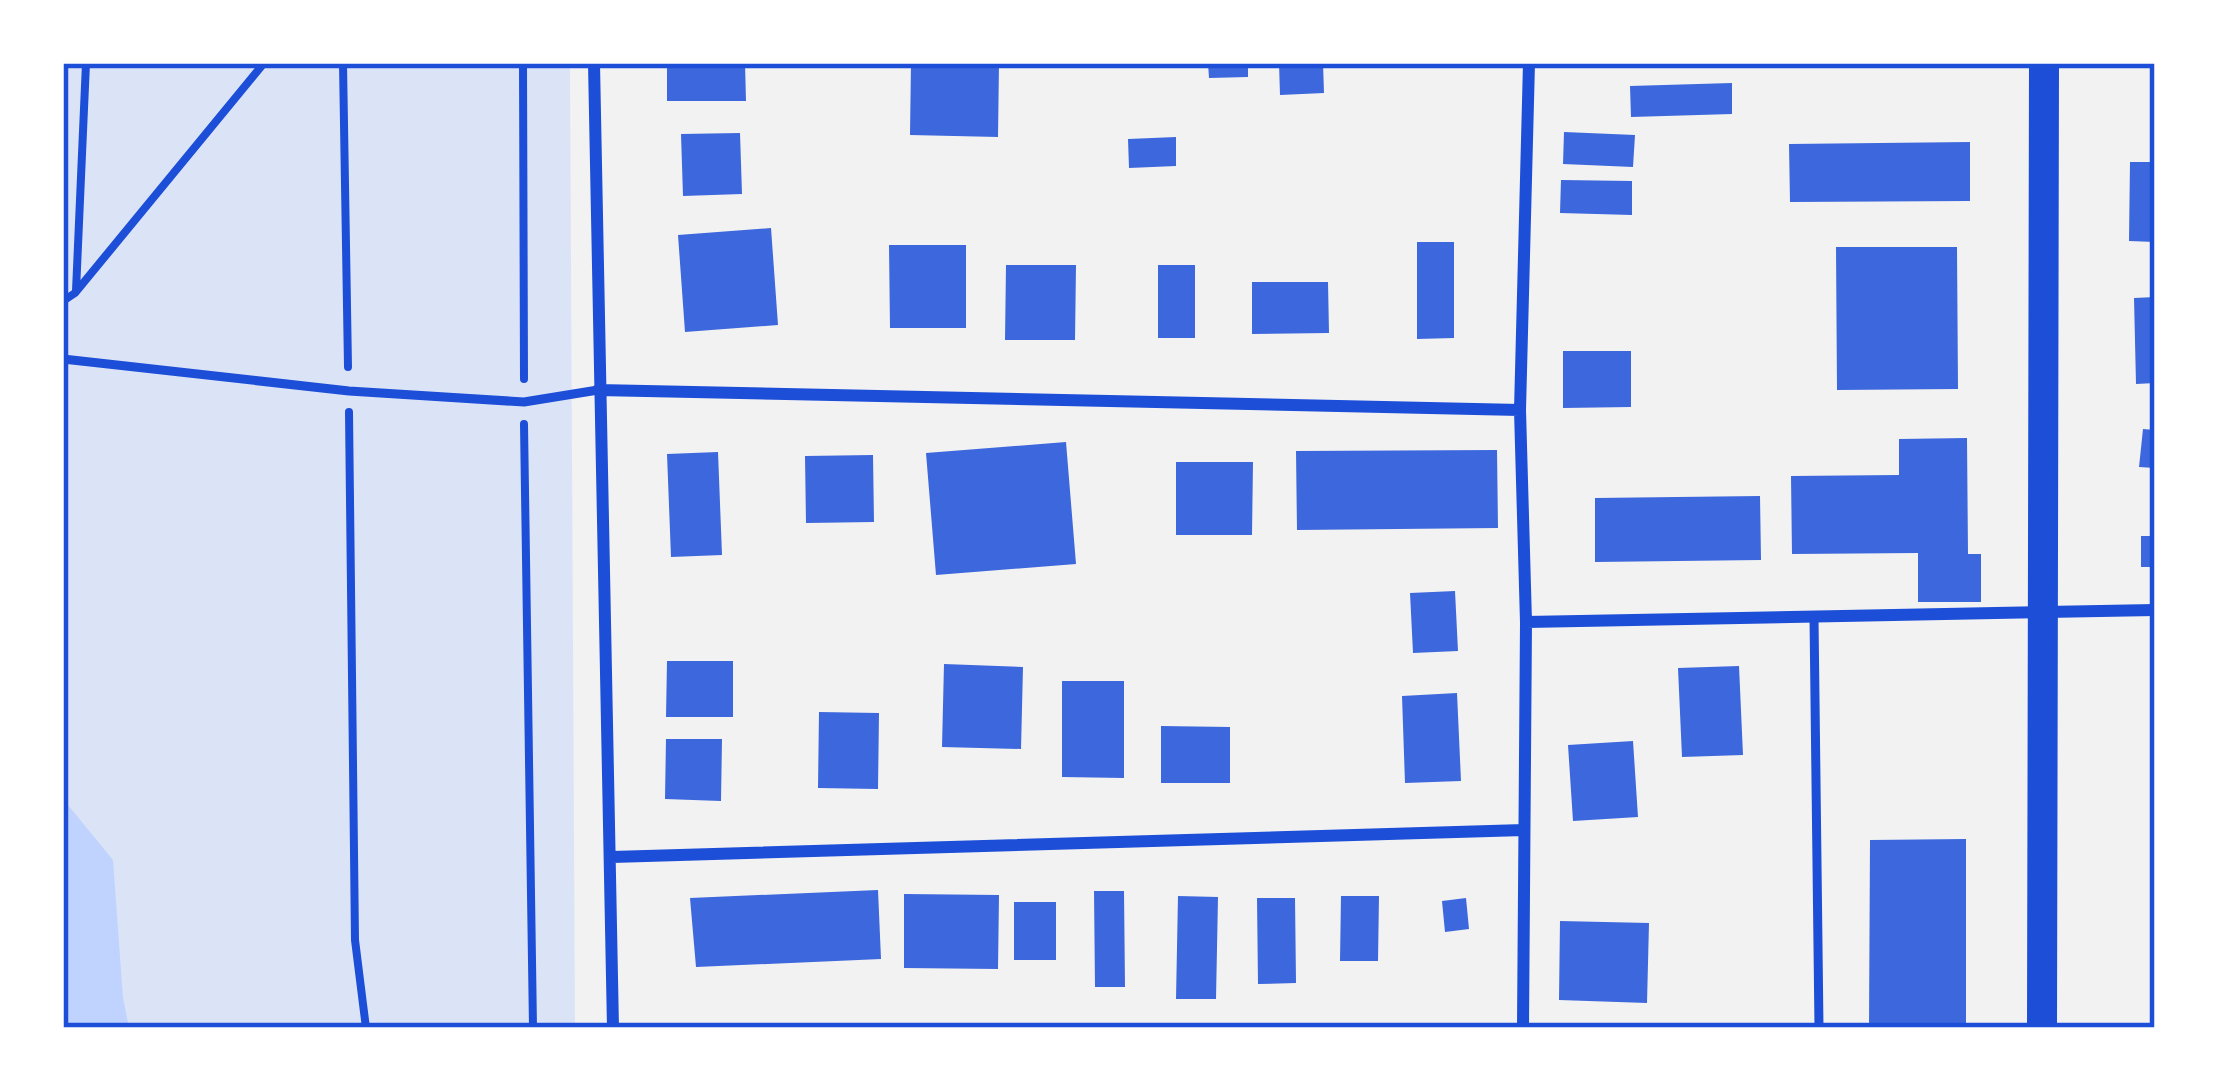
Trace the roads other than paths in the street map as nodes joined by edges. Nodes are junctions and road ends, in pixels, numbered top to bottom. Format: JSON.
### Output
{"nodes":[{"id":1,"x":594,"y":63,"type":"edge"},
{"id":2,"x":1529,"y":63,"type":"edge"},
{"id":3,"x":2044,"y":63,"type":"edge"},
{"id":4,"x":63,"y":359,"type":"edge"},
{"id":5,"x":598,"y":391,"type":"junction"},
{"id":6,"x":1520,"y":410,"type":"junction"},
{"id":7,"x":2155,"y":610,"type":"edge"},
{"id":8,"x":2043,"y":612,"type":"junction"},
{"id":9,"x":1814,"y":617,"type":"junction"},
{"id":10,"x":1526,"y":622,"type":"junction"},
{"id":11,"x":1524,"y":830,"type":"junction"},
{"id":12,"x":612,"y":857,"type":"junction"},
{"id":13,"x":614,"y":1028,"type":"edge"},
{"id":14,"x":1523,"y":1028,"type":"edge"},
{"id":15,"x":1819,"y":1028,"type":"edge"},
{"id":16,"x":2042,"y":1028,"type":"edge"}],
"edges":[{"from":1,"to":5,"type":"street"},
{"from":2,"to":6,"type":"street"},
{"from":3,"to":8,"type":"main road"},
{"from":4,"to":5,"type":"lane"},
{"from":5,"to":6,"type":"street"},
{"from":5,"to":12,"type":"street"},
{"from":6,"to":10,"type":"street"},
{"from":7,"to":8,"type":"street"},
{"from":8,"to":9,"type":"street"},
{"from":8,"to":16,"type":"main road"},
{"from":9,"to":10,"type":"street"},
{"from":9,"to":15,"type":"lane"},
{"from":10,"to":11,"type":"street"},
{"from":11,"to":12,"type":"street"},
{"from":11,"to":14,"type":"street"},
{"from":12,"to":13,"type":"street"}]}
